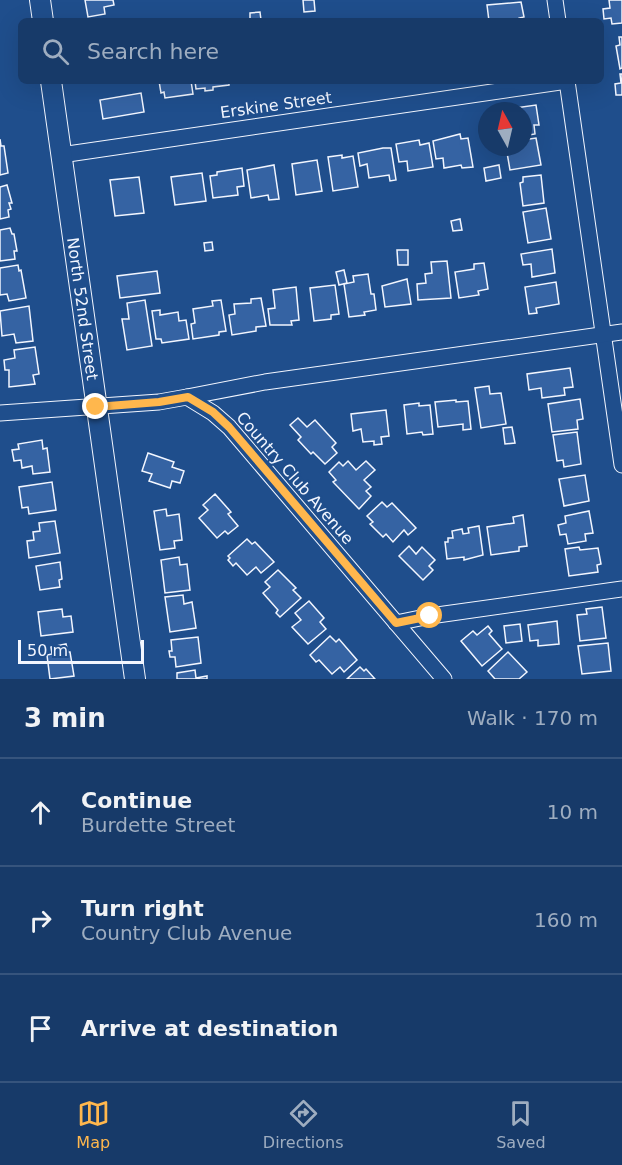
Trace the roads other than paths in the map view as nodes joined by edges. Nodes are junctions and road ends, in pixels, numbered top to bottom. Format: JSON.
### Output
{"nodes":[{"id":1,"x":40,"y":0,"type":"edge"},
{"id":2,"x":555,"y":0,"type":"edge"},
{"id":3,"x":43,"y":18,"type":"edge"},
{"id":4,"x":558,"y":18,"type":"edge"},
{"id":5,"x":51,"y":84,"type":"edge"},
{"id":6,"x":547,"y":84,"type":"edge"},
{"id":7,"x":567,"y":84,"type":"edge"},
{"id":8,"x":62,"y":155,"type":"junction"},
{"id":9,"x":622,"y":332,"type":"edge"},
{"id":10,"x":603,"y":334,"type":"junction"},
{"id":11,"x":188,"y":397,"type":"junction"},
{"id":12,"x":96,"y":407,"type":"junction"},
{"id":13,"x":0,"y":413,"type":"edge"},
{"id":14,"x":622,"y":465,"type":"edge"},
{"id":15,"x":622,"y":589,"type":"edge"},
{"id":16,"x":396,"y":623,"type":"junction"},
{"id":17,"x":135,"y":679,"type":"edge"},
{"id":18,"x":444,"y":679,"type":"edge"}],
"edges":[{"from":1,"to":3,"type":"street"},
{"from":2,"to":4,"type":"street"},
{"from":5,"to":8,"type":"street","name":"North 52nd Street"},
{"from":6,"to":8,"type":"street","name":"Erskine Street"},
{"from":7,"to":10,"type":"street"},
{"from":8,"to":12,"type":"street","name":"North 52nd Street"},
{"from":9,"to":10,"type":"street"},
{"from":10,"to":11,"type":"street"},
{"from":10,"to":14,"type":"street"},
{"from":11,"to":12,"type":"street"},
{"from":11,"to":16,"type":"street","name":"Country Club Avenue"},
{"from":12,"to":13,"type":"street"},
{"from":12,"to":17,"type":"street","name":"North 52nd Street"},
{"from":15,"to":16,"type":"street"},
{"from":16,"to":18,"type":"street","name":"Country Club Avenue"}]}
